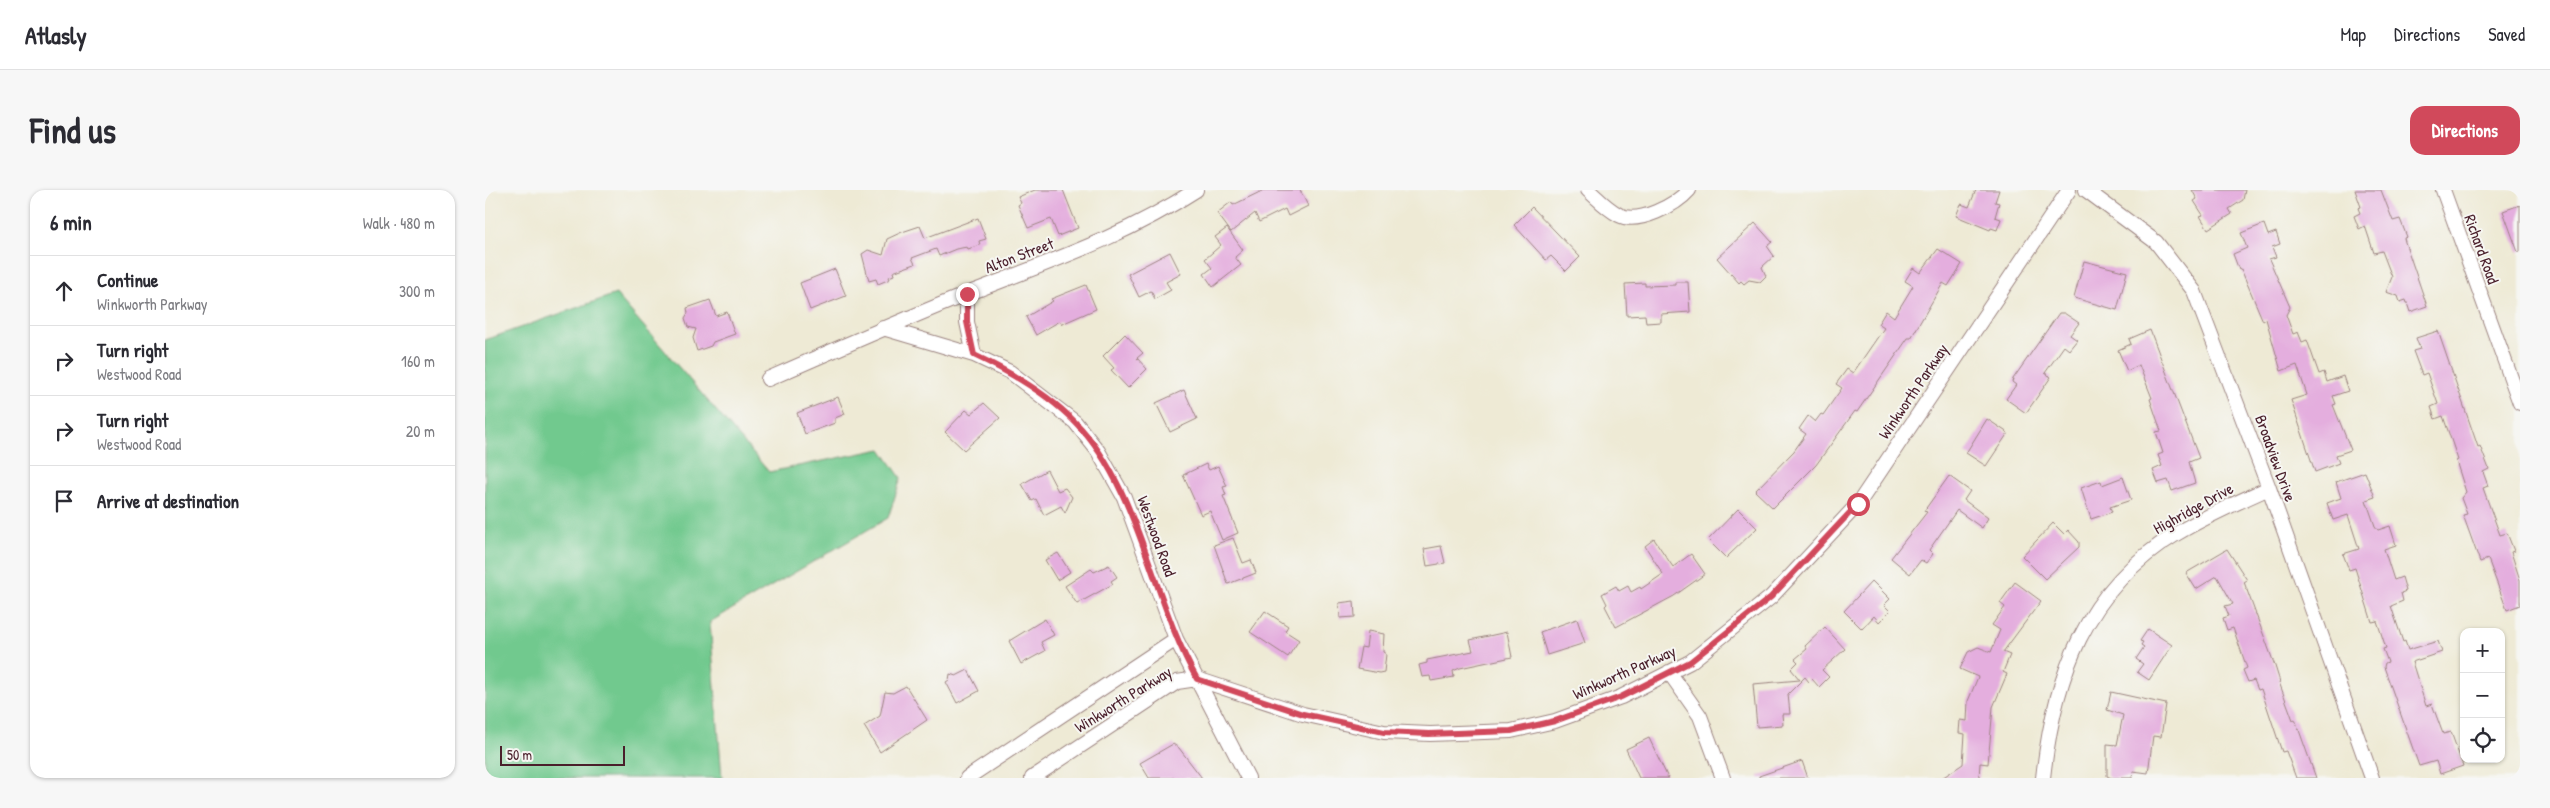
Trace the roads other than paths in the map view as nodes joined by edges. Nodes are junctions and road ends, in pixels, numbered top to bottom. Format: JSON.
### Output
{"nodes":[{"id":1,"x":1195,"y":190,"type":"edge"},
{"id":2,"x":1589,"y":190,"type":"edge"},
{"id":3,"x":1689,"y":190,"type":"edge"},
{"id":4,"x":2069,"y":190,"type":"edge"},
{"id":5,"x":2086,"y":190,"type":"edge"},
{"id":6,"x":2443,"y":190,"type":"edge"},
{"id":7,"x":967,"y":294,"type":"junction"},
{"id":8,"x":883,"y":328,"type":"junction"},
{"id":9,"x":974,"y":355,"type":"junction"},
{"id":10,"x":768,"y":379,"type":"dead end"},
{"id":11,"x":2520,"y":403,"type":"edge"},
{"id":12,"x":2269,"y":488,"type":"junction"},
{"id":13,"x":1176,"y":639,"type":"junction"},
{"id":14,"x":1669,"y":672,"type":"junction"},
{"id":15,"x":1197,"y":679,"type":"junction"},
{"id":16,"x":967,"y":778,"type":"edge"},
{"id":17,"x":1032,"y":778,"type":"edge"},
{"id":18,"x":1248,"y":778,"type":"edge"},
{"id":19,"x":1723,"y":778,"type":"edge"},
{"id":20,"x":2043,"y":778,"type":"edge"},
{"id":21,"x":2372,"y":778,"type":"edge"}],
"edges":[{"from":1,"to":7,"type":"street","name":"Alton Street"},
{"from":2,"to":3,"type":"street"},
{"from":4,"to":14,"type":"street","name":"Winkworth Parkway"},
{"from":5,"to":12,"type":"street","name":"Broadview Drive"},
{"from":6,"to":11,"type":"street","name":"Richard Road"},
{"from":7,"to":8,"type":"street","name":"Alton Street"},
{"from":7,"to":9,"type":"street"},
{"from":8,"to":9,"type":"street","name":"Westwood Road"},
{"from":8,"to":10,"type":"street","name":"Alton Street"},
{"from":9,"to":13,"type":"street","name":"Westwood Road"},
{"from":12,"to":20,"type":"street","name":"Highridge Drive"},
{"from":12,"to":21,"type":"street","name":"Broadview Drive"},
{"from":13,"to":15,"type":"street","name":"Westwood Road"},
{"from":13,"to":16,"type":"street","name":"Winkworth Parkway"},
{"from":14,"to":15,"type":"street","name":"Winkworth Parkway"},
{"from":14,"to":19,"type":"street"},
{"from":15,"to":17,"type":"street","name":"Winkworth Parkway"},
{"from":15,"to":18,"type":"street","name":"Westwood Road"}]}
